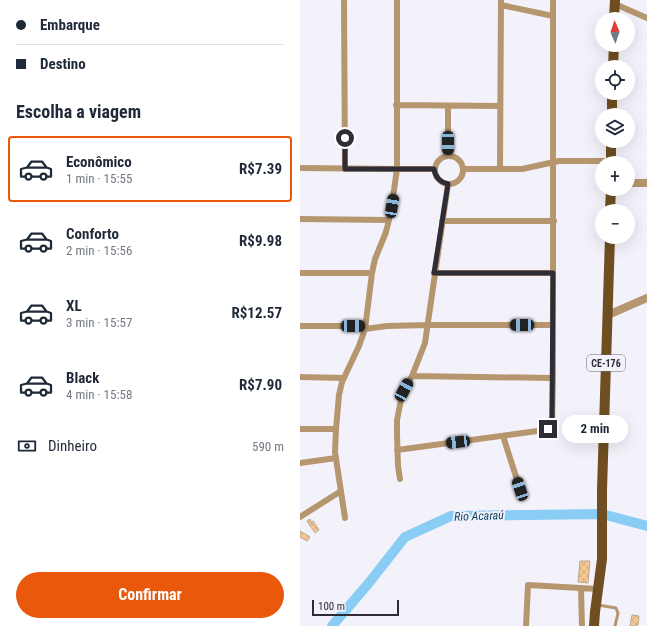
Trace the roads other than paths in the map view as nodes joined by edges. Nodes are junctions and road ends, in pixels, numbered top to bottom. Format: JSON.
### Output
{"nodes":[{"id":1,"x":344,"y":0,"type":"edge"},
{"id":2,"x":397,"y":0,"type":"edge"},
{"id":3,"x":553,"y":0,"type":"edge"},
{"id":4,"x":501,"y":2,"type":"edge"},
{"id":5,"x":615,"y":2,"type":"edge"},
{"id":6,"x":614,"y":12,"type":"edge"},
{"id":7,"x":553,"y":16,"type":"junction"},
{"id":8,"x":647,"y":18,"type":"edge"},
{"id":9,"x":396,"y":105,"type":"junction"},
{"id":10,"x":448,"y":106,"type":"junction"},
{"id":11,"x":500,"y":106,"type":"junction"},
{"id":12,"x":448,"y":155,"type":"junction"},
{"id":13,"x":595,"y":161,"type":"edge"},
{"id":14,"x":554,"y":163,"type":"junction"},
{"id":15,"x":300,"y":168,"type":"edge"},
{"id":16,"x":345,"y":169,"type":"junction"},
{"id":17,"x":396,"y":169,"type":"junction"},
{"id":18,"x":434,"y":169,"type":"junction"},
{"id":19,"x":464,"y":169,"type":"junction"},
{"id":20,"x":500,"y":169,"type":"junction"},
{"id":21,"x":635,"y":183,"type":"edge"},
{"id":22,"x":647,"y":183,"type":"edge"},
{"id":23,"x":448,"y":184,"type":"junction"},
{"id":24,"x":300,"y":219,"type":"edge"},
{"id":25,"x":389,"y":220,"type":"junction"},
{"id":26,"x":442,"y":221,"type":"junction"},
{"id":27,"x":554,"y":221,"type":"junction"},
{"id":28,"x":610,"y":244,"type":"edge"},
{"id":29,"x":372,"y":272,"type":"junction"},
{"id":30,"x":300,"y":273,"type":"edge"},
{"id":31,"x":434,"y":273,"type":"junction"},
{"id":32,"x":553,"y":273,"type":"junction"},
{"id":33,"x":647,"y":298,"type":"edge"},
{"id":34,"x":608,"y":315,"type":"junction"},
{"id":35,"x":427,"y":325,"type":"junction"},
{"id":36,"x":553,"y":325,"type":"junction"},
{"id":37,"x":300,"y":326,"type":"edge"},
{"id":38,"x":365,"y":327,"type":"junction"},
{"id":39,"x":412,"y":376,"type":"junction"},
{"id":40,"x":300,"y":377,"type":"edge"},
{"id":41,"x":344,"y":378,"type":"junction"},
{"id":42,"x":553,"y":378,"type":"junction"},
{"id":43,"x":300,"y":429,"type":"edge"},
{"id":44,"x":336,"y":429,"type":"junction"},
{"id":45,"x":503,"y":436,"type":"junction"},
{"id":46,"x":397,"y":450,"type":"junction"},
{"id":47,"x":336,"y":458,"type":"junction"},
{"id":48,"x":300,"y":463,"type":"edge"},
{"id":49,"x":400,"y":479,"type":"dead end"},
{"id":50,"x":520,"y":489,"type":"dead end"},
{"id":51,"x":341,"y":491,"type":"junction"},
{"id":52,"x":300,"y":517,"type":"edge"},
{"id":53,"x":345,"y":518,"type":"dead end"},
{"id":54,"x":581,"y":588,"type":"junction"},
{"id":55,"x":598,"y":589,"type":"junction"},
{"id":56,"x":596,"y":608,"type":"junction"},
{"id":57,"x":526,"y":626,"type":"edge"},
{"id":58,"x":582,"y":626,"type":"edge"},
{"id":59,"x":588,"y":626,"type":"edge"},
{"id":60,"x":596,"y":626,"type":"edge"},
{"id":61,"x":615,"y":626,"type":"edge"}],
"edges":[{"from":1,"to":16,"type":"street"},
{"from":2,"to":9,"type":"street"},
{"from":3,"to":7,"type":"street"},
{"from":4,"to":7,"type":"street"},
{"from":4,"to":11,"type":"street"},
{"from":5,"to":6,"type":"main road"},
{"from":5,"to":8,"type":"street"},
{"from":7,"to":14,"type":"street"},
{"from":9,"to":10,"type":"street"},
{"from":9,"to":17,"type":"street"},
{"from":10,"to":11,"type":"street"},
{"from":10,"to":12,"type":"street"},
{"from":11,"to":20,"type":"street"},
{"from":12,"to":18,"type":"street"},
{"from":12,"to":19,"type":"street"},
{"from":13,"to":14,"type":"street"},
{"from":14,"to":20,"type":"street"},
{"from":14,"to":27,"type":"street"},
{"from":15,"to":16,"type":"street"},
{"from":16,"to":17,"type":"street"},
{"from":17,"to":18,"type":"street"},
{"from":17,"to":25,"type":"street"},
{"from":18,"to":23,"type":"street"},
{"from":19,"to":20,"type":"street"},
{"from":19,"to":23,"type":"street"},
{"from":21,"to":22,"type":"street"},
{"from":23,"to":26,"type":"street"},
{"from":24,"to":25,"type":"street"},
{"from":25,"to":29,"type":"street"},
{"from":26,"to":27,"type":"street"},
{"from":26,"to":31,"type":"street"},
{"from":27,"to":32,"type":"street"},
{"from":28,"to":34,"type":"main road","number":"CE-176"},
{"from":29,"to":30,"type":"street"},
{"from":29,"to":38,"type":"street"},
{"from":31,"to":32,"type":"street"},
{"from":31,"to":35,"type":"street"},
{"from":32,"to":36,"type":"street"},
{"from":33,"to":34,"type":"street"},
{"from":34,"to":55,"type":"main road","number":"CE-176"},
{"from":35,"to":36,"type":"street"},
{"from":35,"to":38,"type":"street"},
{"from":35,"to":39,"type":"street"},
{"from":36,"to":42,"type":"street"},
{"from":37,"to":38,"type":"street"},
{"from":38,"to":41,"type":"street"},
{"from":39,"to":42,"type":"street"},
{"from":39,"to":46,"type":"street"},
{"from":40,"to":41,"type":"street"},
{"from":41,"to":44,"type":"street"},
{"from":42,"to":45,"type":"street"},
{"from":43,"to":44,"type":"street"},
{"from":44,"to":47,"type":"street"},
{"from":45,"to":46,"type":"street"},
{"from":45,"to":50,"type":"street"},
{"from":46,"to":49,"type":"street"},
{"from":47,"to":48,"type":"street"},
{"from":47,"to":51,"type":"street"},
{"from":51,"to":52,"type":"street"},
{"from":51,"to":53,"type":"street"},
{"from":54,"to":55,"type":"street"},
{"from":54,"to":57,"type":"street"},
{"from":54,"to":58,"type":"street"},
{"from":55,"to":56,"type":"main road","number":"CE-176"},
{"from":56,"to":59,"type":"main road","number":"CE-176"},
{"from":56,"to":60,"type":"main road","number":"CE-176"},
{"from":56,"to":61,"type":"lane"}]}
